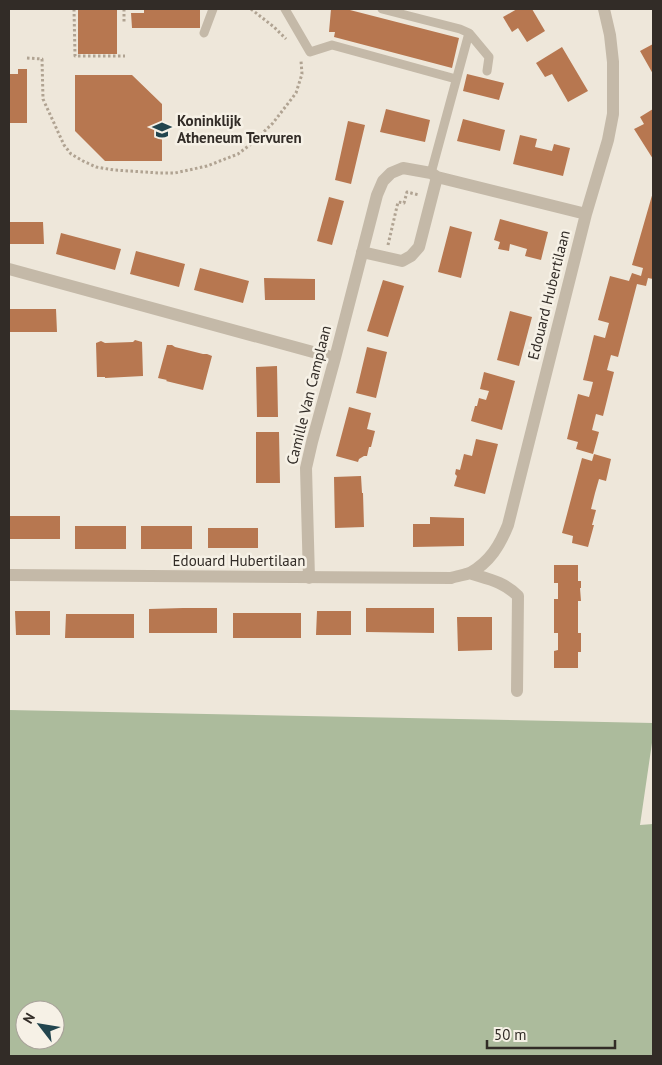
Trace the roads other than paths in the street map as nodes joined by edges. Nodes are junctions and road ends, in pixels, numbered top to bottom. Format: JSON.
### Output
{"nodes":[{"id":1,"x":213,"y":9,"type":"edge"},
{"id":2,"x":285,"y":9,"type":"edge"},
{"id":3,"x":382,"y":9,"type":"edge"},
{"id":4,"x":604,"y":9,"type":"edge"},
{"id":5,"x":204,"y":33,"type":"dead end"},
{"id":6,"x":469,"y":33,"type":"junction"},
{"id":7,"x":487,"y":71,"type":"dead end"},
{"id":8,"x":456,"y":79,"type":"junction"},
{"id":9,"x":434,"y":175,"type":"junction"},
{"id":10,"x":586,"y":214,"type":"junction"},
{"id":11,"x":362,"y":252,"type":"junction"},
{"id":12,"x":9,"y":269,"type":"edge"},
{"id":13,"x":335,"y":358,"type":"junction"},
{"id":14,"x":469,"y":573,"type":"junction"},
{"id":15,"x":9,"y":575,"type":"edge"},
{"id":16,"x":310,"y":578,"type":"junction"},
{"id":17,"x":516,"y":691,"type":"dead end"}],
"edges":[{"from":1,"to":5,"type":"lane"},
{"from":2,"to":8,"type":"lane"},
{"from":3,"to":6,"type":"lane"},
{"from":4,"to":10,"type":"street","name":"Edouard Hubertilaan"},
{"from":6,"to":7,"type":"lane"},
{"from":6,"to":8,"type":"lane"},
{"from":8,"to":9,"type":"lane"},
{"from":9,"to":10,"type":"street","name":"Camille Van Camplaan"},
{"from":9,"to":11,"type":"street","name":"Camille Van Camplaan"},
{"from":9,"to":11,"type":"street"},
{"from":10,"to":14,"type":"street","name":"Edouard Hubertilaan"},
{"from":11,"to":13,"type":"street","name":"Camille Van Camplaan"},
{"from":12,"to":13,"type":"street"},
{"from":13,"to":16,"type":"street","name":"Camille Van Camplaan"},
{"from":14,"to":16,"type":"street","name":"Edouard Hubertilaan"},
{"from":14,"to":17,"type":"street","name":"Edouard Hubertilaan"},
{"from":15,"to":16,"type":"street","name":"Edouard Hubertilaan"}]}
